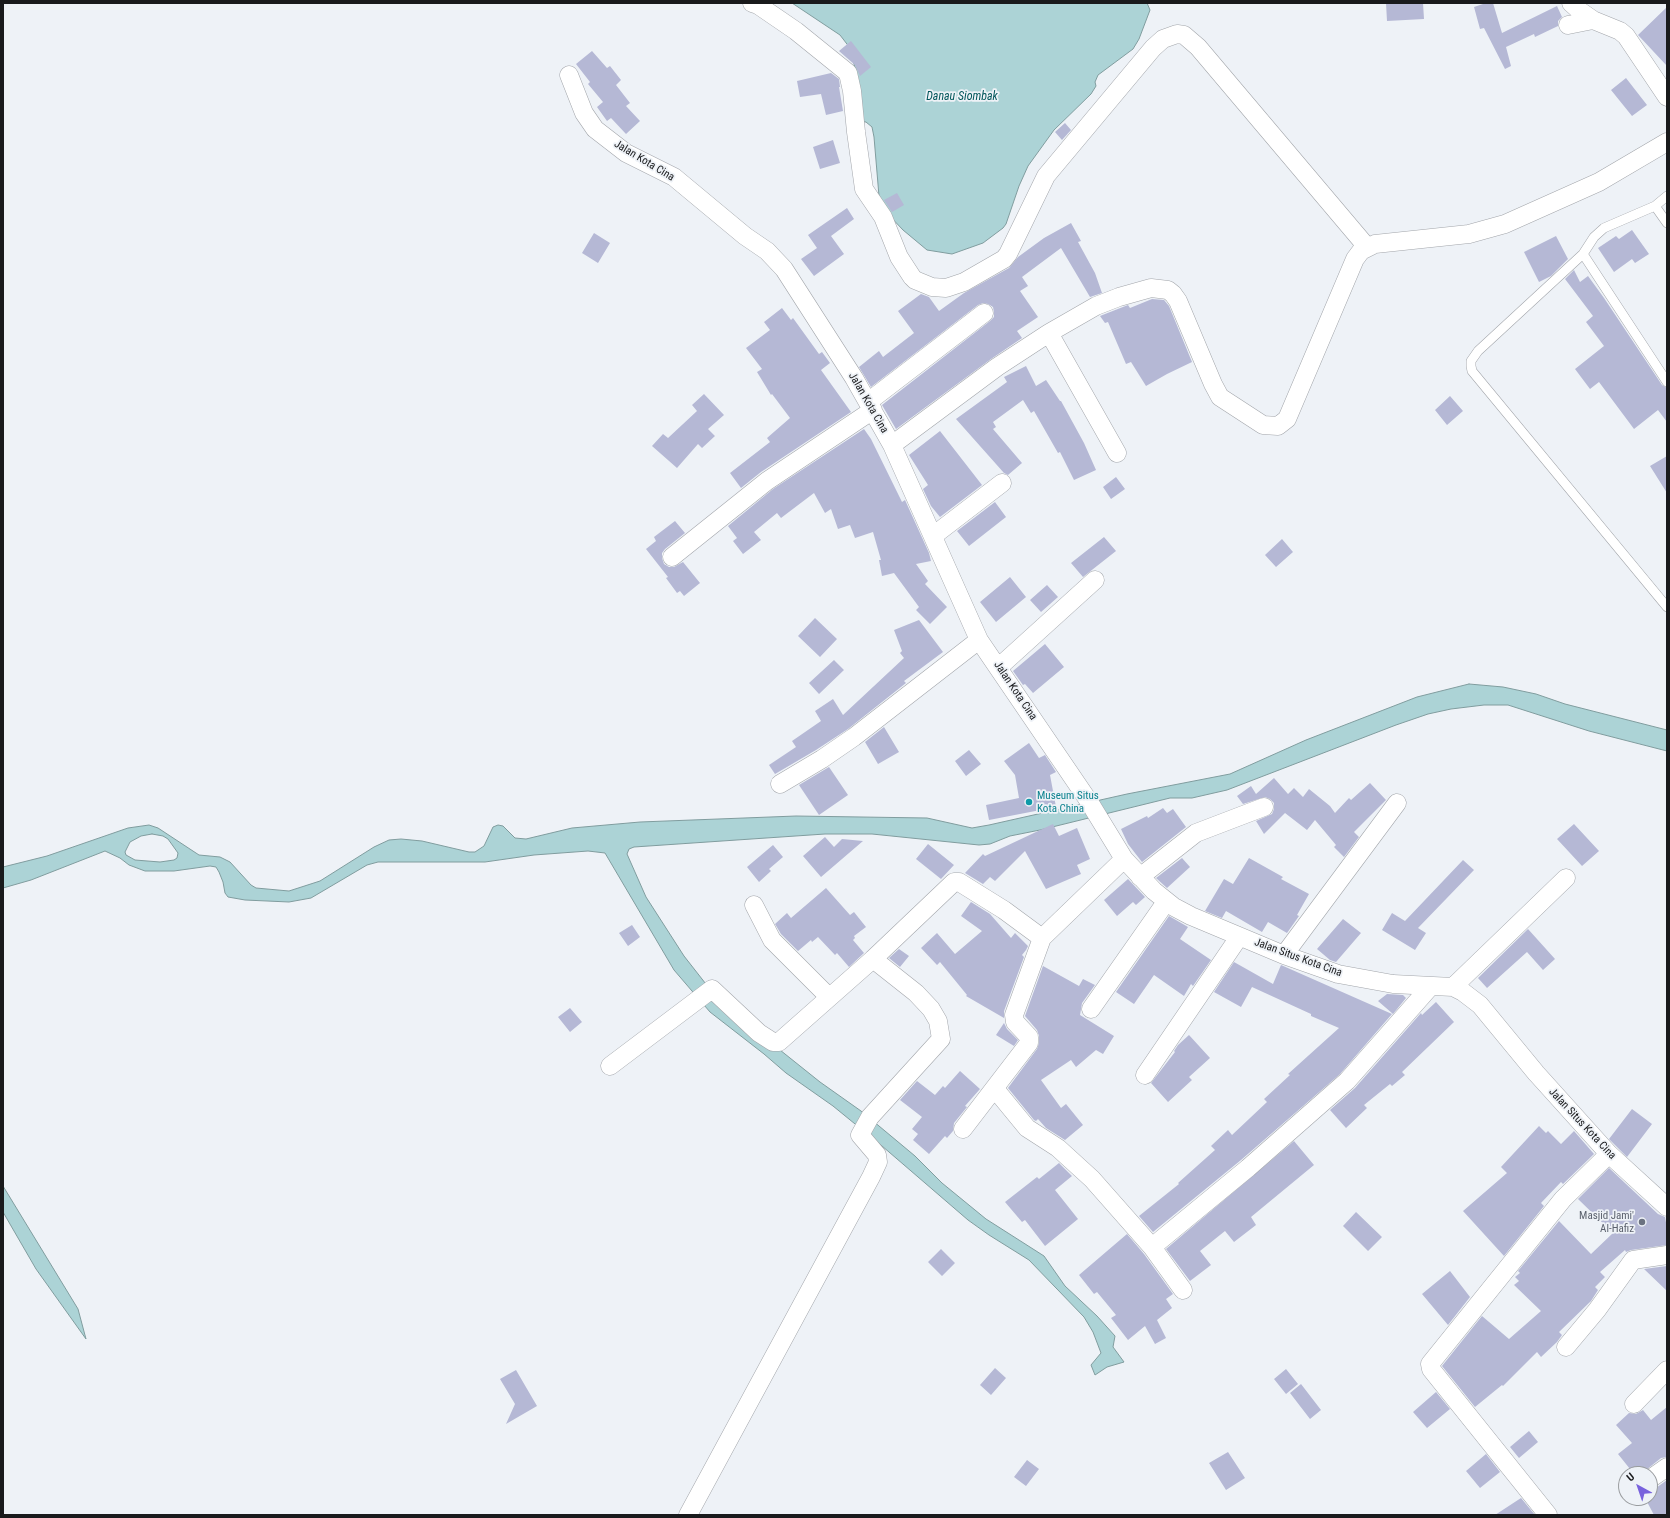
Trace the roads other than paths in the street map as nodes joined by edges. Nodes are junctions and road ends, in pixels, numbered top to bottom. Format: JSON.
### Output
{"nodes":[{"id":1,"x":752,"y":3,"type":"edge"},
{"id":2,"x":1571,"y":3,"type":"edge"},
{"id":3,"x":1593,"y":20,"type":"junction"},
{"id":4,"x":1568,"y":25,"type":"dead end"},
{"id":5,"x":569,"y":76,"type":"dead end"},
{"id":6,"x":1667,"y":97,"type":"edge"},
{"id":7,"x":1667,"y":142,"type":"edge"},
{"id":8,"x":1667,"y":196,"type":"edge"},
{"id":9,"x":1654,"y":206,"type":"junction"},
{"id":10,"x":1667,"y":223,"type":"edge"},
{"id":11,"x":1367,"y":247,"type":"junction"},
{"id":12,"x":1583,"y":254,"type":"junction"},
{"id":13,"x":984,"y":313,"type":"dead end"},
{"id":14,"x":1049,"y":333,"type":"junction"},
{"id":15,"x":1667,"y":382,"type":"edge"},
{"id":16,"x":871,"y":406,"type":"junction"},
{"id":17,"x":892,"y":446,"type":"junction"},
{"id":18,"x":1117,"y":453,"type":"dead end"},
{"id":19,"x":1002,"y":483,"type":"dead end"},
{"id":20,"x":933,"y":536,"type":"junction"},
{"id":21,"x":672,"y":557,"type":"dead end"},
{"id":22,"x":1095,"y":580,"type":"dead end"},
{"id":23,"x":1667,"y":607,"type":"edge"},
{"id":24,"x":979,"y":640,"type":"junction"},
{"id":25,"x":999,"y":667,"type":"junction"},
{"id":26,"x":780,"y":784,"type":"dead end"},
{"id":27,"x":1397,"y":803,"type":"dead end"},
{"id":28,"x":1264,"y":806,"type":"dead end"},
{"id":29,"x":1100,"y":820,"type":"joint"},
{"id":30,"x":1124,"y":859,"type":"junction"},
{"id":31,"x":1140,"y":877,"type":"junction"},
{"id":32,"x":1566,"y":878,"type":"dead end"},
{"id":33,"x":1166,"y":902,"type":"junction"},
{"id":34,"x":754,"y":905,"type":"dead end"},
{"id":35,"x":1239,"y":937,"type":"junction"},
{"id":36,"x":1042,"y":938,"type":"junction"},
{"id":37,"x":1284,"y":955,"type":"junction"},
{"id":38,"x":873,"y":959,"type":"junction"},
{"id":39,"x":1430,"y":987,"type":"junction"},
{"id":40,"x":1453,"y":987,"type":"junction"},
{"id":41,"x":828,"y":997,"type":"junction"},
{"id":42,"x":1091,"y":1009,"type":"dead end"},
{"id":43,"x":610,"y":1066,"type":"dead end"},
{"id":44,"x":1145,"y":1075,"type":"dead end"},
{"id":45,"x":995,"y":1089,"type":"junction"},
{"id":46,"x":963,"y":1129,"type":"dead end"},
{"id":47,"x":1609,"y":1154,"type":"junction"},
{"id":48,"x":1667,"y":1206,"type":"edge"},
{"id":49,"x":1152,"y":1247,"type":"junction"},
{"id":50,"x":1667,"y":1255,"type":"edge"},
{"id":51,"x":1183,"y":1290,"type":"dead end"},
{"id":52,"x":1566,"y":1347,"type":"dead end"},
{"id":53,"x":1667,"y":1370,"type":"edge"},
{"id":54,"x":1634,"y":1404,"type":"dead end"},
{"id":55,"x":1667,"y":1467,"type":"edge"},
{"id":56,"x":1658,"y":1473,"type":"edge"},
{"id":57,"x":688,"y":1515,"type":"edge"},
{"id":58,"x":1548,"y":1515,"type":"edge"}],
"edges":[{"from":1,"to":11,"type":"street"},
{"from":2,"to":3,"type":"street"},
{"from":3,"to":4,"type":"street"},
{"from":3,"to":6,"type":"street"},
{"from":5,"to":16,"type":"street","name":"Jalan Kota Cina"},
{"from":7,"to":11,"type":"street"},
{"from":8,"to":9,"type":"lane"},
{"from":9,"to":10,"type":"lane"},
{"from":9,"to":12,"type":"lane"},
{"from":11,"to":14,"type":"street"},
{"from":12,"to":15,"type":"lane"},
{"from":12,"to":23,"type":"lane"},
{"from":13,"to":16,"type":"street"},
{"from":14,"to":17,"type":"street"},
{"from":14,"to":18,"type":"street"},
{"from":16,"to":17,"type":"street","name":"Jalan Kota Cina"},
{"from":16,"to":21,"type":"street"},
{"from":17,"to":20,"type":"street","name":"Jalan Kota Cina"},
{"from":19,"to":20,"type":"street"},
{"from":20,"to":24,"type":"street","name":"Jalan Kota Cina"},
{"from":22,"to":25,"type":"street"},
{"from":24,"to":25,"type":"street","name":"Jalan Kota Cina"},
{"from":24,"to":26,"type":"street"},
{"from":25,"to":29,"type":"street","name":"Jalan Kota Cina"},
{"from":27,"to":37,"type":"street"},
{"from":28,"to":31,"type":"street"},
{"from":29,"to":30,"type":"street","name":"Jalan Situs Kota Cina"},
{"from":30,"to":31,"type":"street","name":"Jalan Situs Kota Cina"},
{"from":30,"to":36,"type":"street"},
{"from":31,"to":33,"type":"street","name":"Jalan Situs Kota Cina"},
{"from":32,"to":40,"type":"street"},
{"from":33,"to":35,"type":"street","name":"Jalan Situs Kota Cina"},
{"from":33,"to":42,"type":"street"},
{"from":34,"to":41,"type":"street"},
{"from":35,"to":37,"type":"street","name":"Jalan Situs Kota Cina"},
{"from":35,"to":44,"type":"street"},
{"from":36,"to":38,"type":"street"},
{"from":36,"to":45,"type":"street"},
{"from":37,"to":39,"type":"street","name":"Jalan Situs Kota Cina"},
{"from":38,"to":41,"type":"street"},
{"from":38,"to":57,"type":"street"},
{"from":39,"to":40,"type":"street","name":"Jalan Situs Kota Cina"},
{"from":39,"to":49,"type":"street"},
{"from":40,"to":47,"type":"street","name":"Jalan Situs Kota Cina"},
{"from":41,"to":43,"type":"street"},
{"from":45,"to":46,"type":"street"},
{"from":45,"to":49,"type":"street"},
{"from":47,"to":48,"type":"street","name":"Jalan Situs Kota Cina"},
{"from":47,"to":58,"type":"street"},
{"from":49,"to":51,"type":"street"},
{"from":50,"to":52,"type":"street"},
{"from":53,"to":54,"type":"street"},
{"from":55,"to":56,"type":"street"}]}
